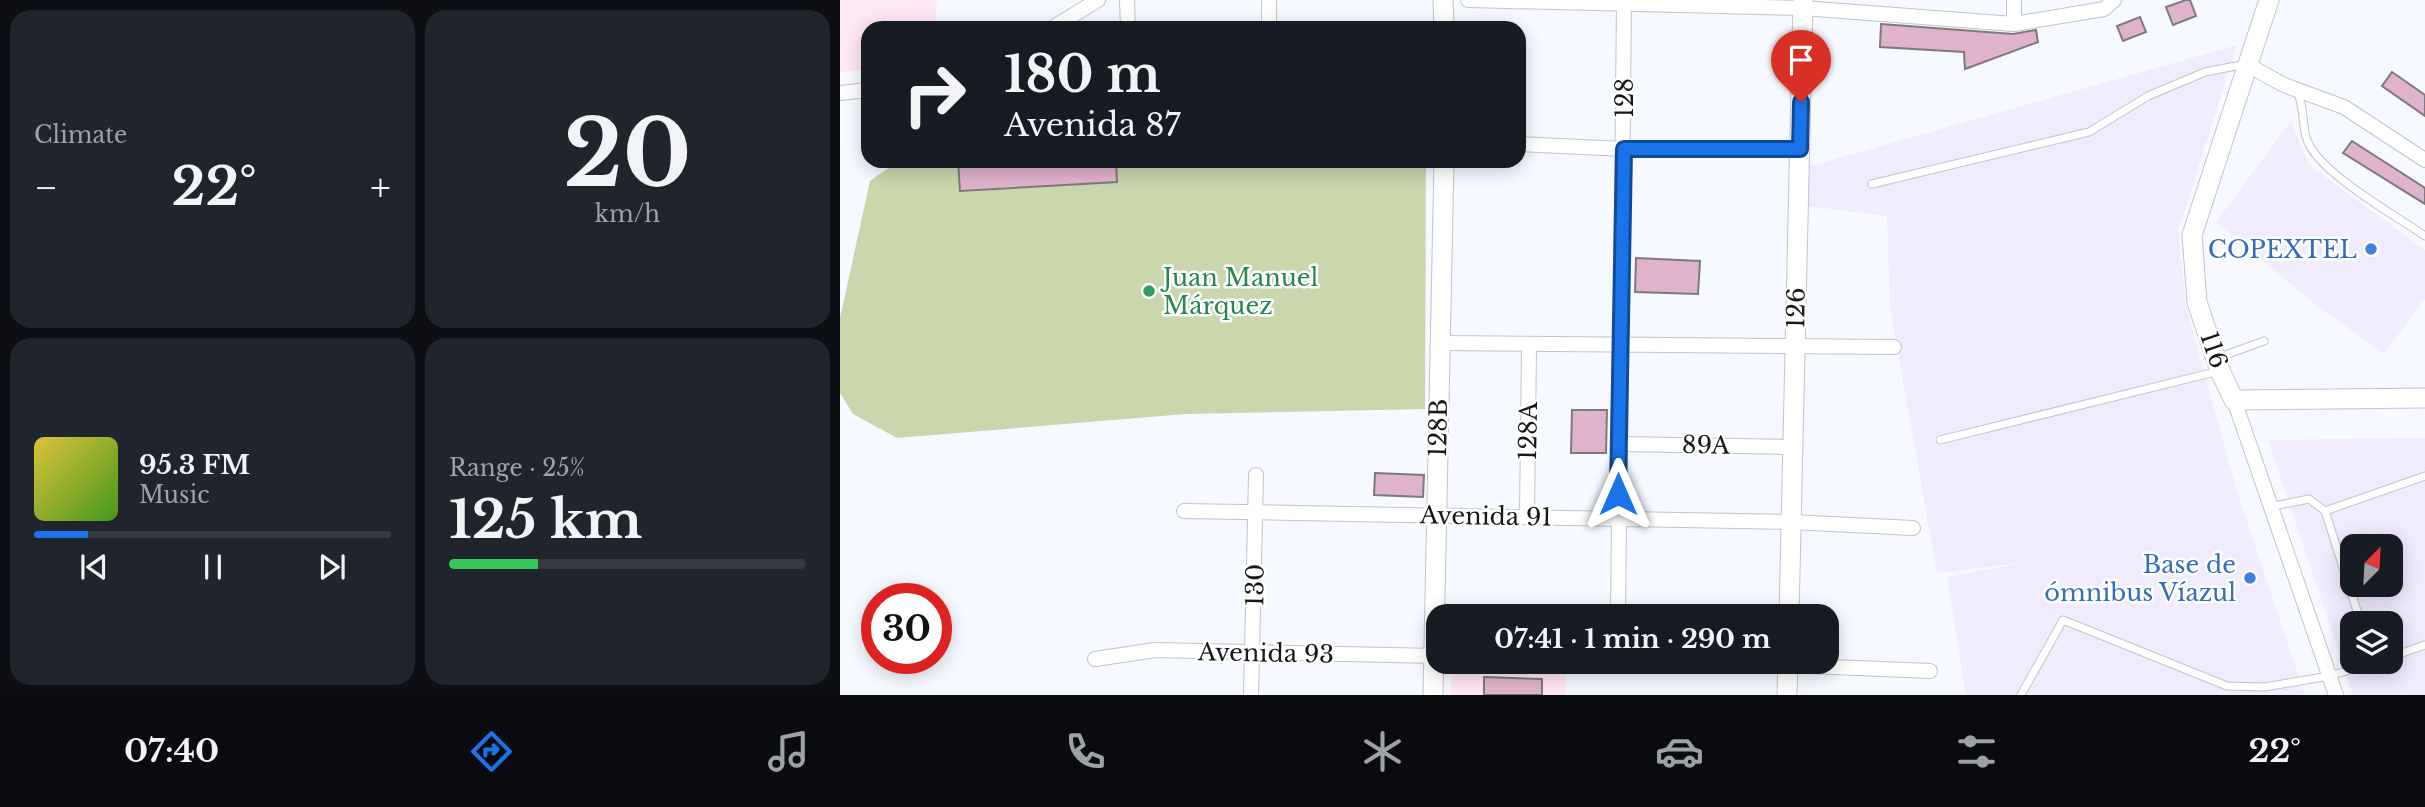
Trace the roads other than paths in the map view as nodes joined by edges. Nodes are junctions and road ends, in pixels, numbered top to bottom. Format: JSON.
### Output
{"nodes":[{"id":1,"x":1098,"y":0,"type":"edge"},
{"id":2,"x":1127,"y":0,"type":"edge"},
{"id":3,"x":1269,"y":0,"type":"edge"},
{"id":4,"x":1443,"y":0,"type":"edge"},
{"id":5,"x":1468,"y":0,"type":"edge"},
{"id":6,"x":2014,"y":0,"type":"edge"},
{"id":7,"x":2114,"y":0,"type":"edge"},
{"id":8,"x":2269,"y":0,"type":"edge"},
{"id":9,"x":1624,"y":3,"type":"edge"},
{"id":10,"x":1803,"y":4,"type":"edge"},
{"id":11,"x":1064,"y":21,"type":"edge"},
{"id":12,"x":1128,"y":21,"type":"edge"},
{"id":13,"x":1269,"y":21,"type":"edge"},
{"id":14,"x":1444,"y":21,"type":"edge"},
{"id":15,"x":2014,"y":24,"type":"junction"},
{"id":16,"x":2246,"y":64,"type":"junction"},
{"id":17,"x":2284,"y":85,"type":"junction"},
{"id":18,"x":861,"y":91,"type":"edge"},
{"id":19,"x":840,"y":93,"type":"edge"},
{"id":20,"x":1526,"y":144,"type":"edge"},
{"id":21,"x":1624,"y":149,"type":"junction"},
{"id":22,"x":1800,"y":149,"type":"junction"},
{"id":23,"x":2425,"y":160,"type":"edge"},
{"id":24,"x":1444,"y":168,"type":"edge"},
{"id":25,"x":1872,"y":184,"type":"dead end"},
{"id":26,"x":2425,"y":236,"type":"edge"},
{"id":27,"x":2264,"y":341,"type":"dead end"},
{"id":28,"x":1440,"y":343,"type":"junction"},
{"id":29,"x":1619,"y":343,"type":"junction"},
{"id":30,"x":1795,"y":344,"type":"junction"},
{"id":31,"x":1529,"y":345,"type":"junction"},
{"id":32,"x":1894,"y":347,"type":"dead end"},
{"id":33,"x":2218,"y":365,"type":"junction"},
{"id":34,"x":2425,"y":398,"type":"edge"},
{"id":35,"x":2234,"y":400,"type":"junction"},
{"id":36,"x":1940,"y":440,"type":"dead end"},
{"id":37,"x":1618,"y":444,"type":"junction"},
{"id":38,"x":1793,"y":447,"type":"junction"},
{"id":39,"x":1256,"y":475,"type":"dead end"},
{"id":40,"x":2425,"y":477,"type":"edge"},
{"id":41,"x":2269,"y":507,"type":"junction"},
{"id":42,"x":2325,"y":510,"type":"junction"},
{"id":43,"x":1184,"y":511,"type":"dead end"},
{"id":44,"x":1256,"y":513,"type":"junction"},
{"id":45,"x":1436,"y":515,"type":"junction"},
{"id":46,"x":1527,"y":517,"type":"junction"},
{"id":47,"x":1618,"y":519,"type":"junction"},
{"id":48,"x":1791,"y":522,"type":"junction"},
{"id":49,"x":1913,"y":528,"type":"dead end"},
{"id":50,"x":1436,"y":604,"type":"edge"},
{"id":51,"x":1618,"y":604,"type":"edge"},
{"id":52,"x":1789,"y":604,"type":"edge"},
{"id":53,"x":2357,"y":611,"type":"edge"},
{"id":54,"x":2425,"y":645,"type":"edge"},
{"id":55,"x":1253,"y":653,"type":"junction"},
{"id":56,"x":2403,"y":653,"type":"edge"},
{"id":57,"x":1426,"y":656,"type":"edge"},
{"id":58,"x":1095,"y":659,"type":"dead end"},
{"id":59,"x":1839,"y":665,"type":"edge"},
{"id":60,"x":1930,"y":671,"type":"dead end"},
{"id":61,"x":2340,"y":673,"type":"edge"},
{"id":62,"x":1435,"y":674,"type":"edge"},
{"id":63,"x":1788,"y":674,"type":"edge"},
{"id":64,"x":2329,"y":676,"type":"junction"},
{"id":65,"x":2276,"y":686,"type":"junction"},
{"id":66,"x":1251,"y":695,"type":"edge"},
{"id":67,"x":1433,"y":695,"type":"edge"},
{"id":68,"x":1787,"y":695,"type":"edge"},
{"id":69,"x":2021,"y":695,"type":"edge"},
{"id":70,"x":2279,"y":695,"type":"edge"},
{"id":71,"x":2336,"y":695,"type":"edge"}],
"edges":[{"from":1,"to":11,"type":"street"},
{"from":2,"to":12,"type":"street"},
{"from":3,"to":13,"type":"street"},
{"from":4,"to":14,"type":"street"},
{"from":5,"to":9,"type":"street"},
{"from":6,"to":15,"type":"street"},
{"from":7,"to":15,"type":"street"},
{"from":8,"to":16,"type":"street","name":"116"},
{"from":9,"to":10,"type":"street"},
{"from":9,"to":21,"type":"street","name":"128"},
{"from":10,"to":15,"type":"street"},
{"from":10,"to":22,"type":"street","name":"126"},
{"from":16,"to":17,"type":"street"},
{"from":16,"to":25,"type":"lane"},
{"from":16,"to":33,"type":"street","name":"116"},
{"from":17,"to":23,"type":"street"},
{"from":17,"to":26,"type":"lane"},
{"from":18,"to":19,"type":"street"},
{"from":20,"to":21,"type":"street"},
{"from":21,"to":22,"type":"street"},
{"from":21,"to":29,"type":"street","name":"128"},
{"from":22,"to":30,"type":"street","name":"126"},
{"from":24,"to":28,"type":"street","name":"128B"},
{"from":27,"to":33,"type":"lane"},
{"from":28,"to":31,"type":"street"},
{"from":28,"to":45,"type":"street","name":"128B"},
{"from":29,"to":30,"type":"street"},
{"from":29,"to":31,"type":"street"},
{"from":29,"to":37,"type":"street","name":"128"},
{"from":30,"to":32,"type":"street"},
{"from":30,"to":38,"type":"street","name":"126"},
{"from":31,"to":46,"type":"street","name":"128A"},
{"from":33,"to":35,"type":"street","name":"116"},
{"from":33,"to":36,"type":"lane"},
{"from":34,"to":35,"type":"street"},
{"from":35,"to":41,"type":"street","name":"116"},
{"from":37,"to":38,"type":"street","name":"89A"},
{"from":37,"to":47,"type":"street","name":"128"},
{"from":38,"to":48,"type":"street","name":"126"},
{"from":39,"to":44,"type":"street","name":"130"},
{"from":40,"to":42,"type":"lane"},
{"from":41,"to":42,"type":"lane"},
{"from":41,"to":64,"type":"street","name":"116"},
{"from":42,"to":53,"type":"lane"},
{"from":43,"to":44,"type":"street","name":"Avenida 91"},
{"from":44,"to":45,"type":"street","name":"Avenida 91"},
{"from":44,"to":55,"type":"street","name":"130"},
{"from":45,"to":46,"type":"street","name":"Avenida 91"},
{"from":45,"to":50,"type":"street","name":"128B"},
{"from":46,"to":47,"type":"street","name":"Avenida 91"},
{"from":47,"to":48,"type":"street","name":"Avenida 91"},
{"from":47,"to":51,"type":"street","name":"128"},
{"from":48,"to":49,"type":"street","name":"Avenida 91"},
{"from":48,"to":52,"type":"street","name":"126"},
{"from":54,"to":56,"type":"lane"},
{"from":55,"to":57,"type":"street","name":"Avenida 93"},
{"from":55,"to":58,"type":"street","name":"Avenida 93"},
{"from":55,"to":66,"type":"street","name":"130"},
{"from":59,"to":60,"type":"street"},
{"from":61,"to":64,"type":"lane"},
{"from":62,"to":67,"type":"street","name":"128B"},
{"from":63,"to":68,"type":"street"},
{"from":64,"to":65,"type":"lane"},
{"from":64,"to":71,"type":"street","name":"116"},
{"from":65,"to":69,"type":"lane"},
{"from":65,"to":70,"type":"lane"}]}
